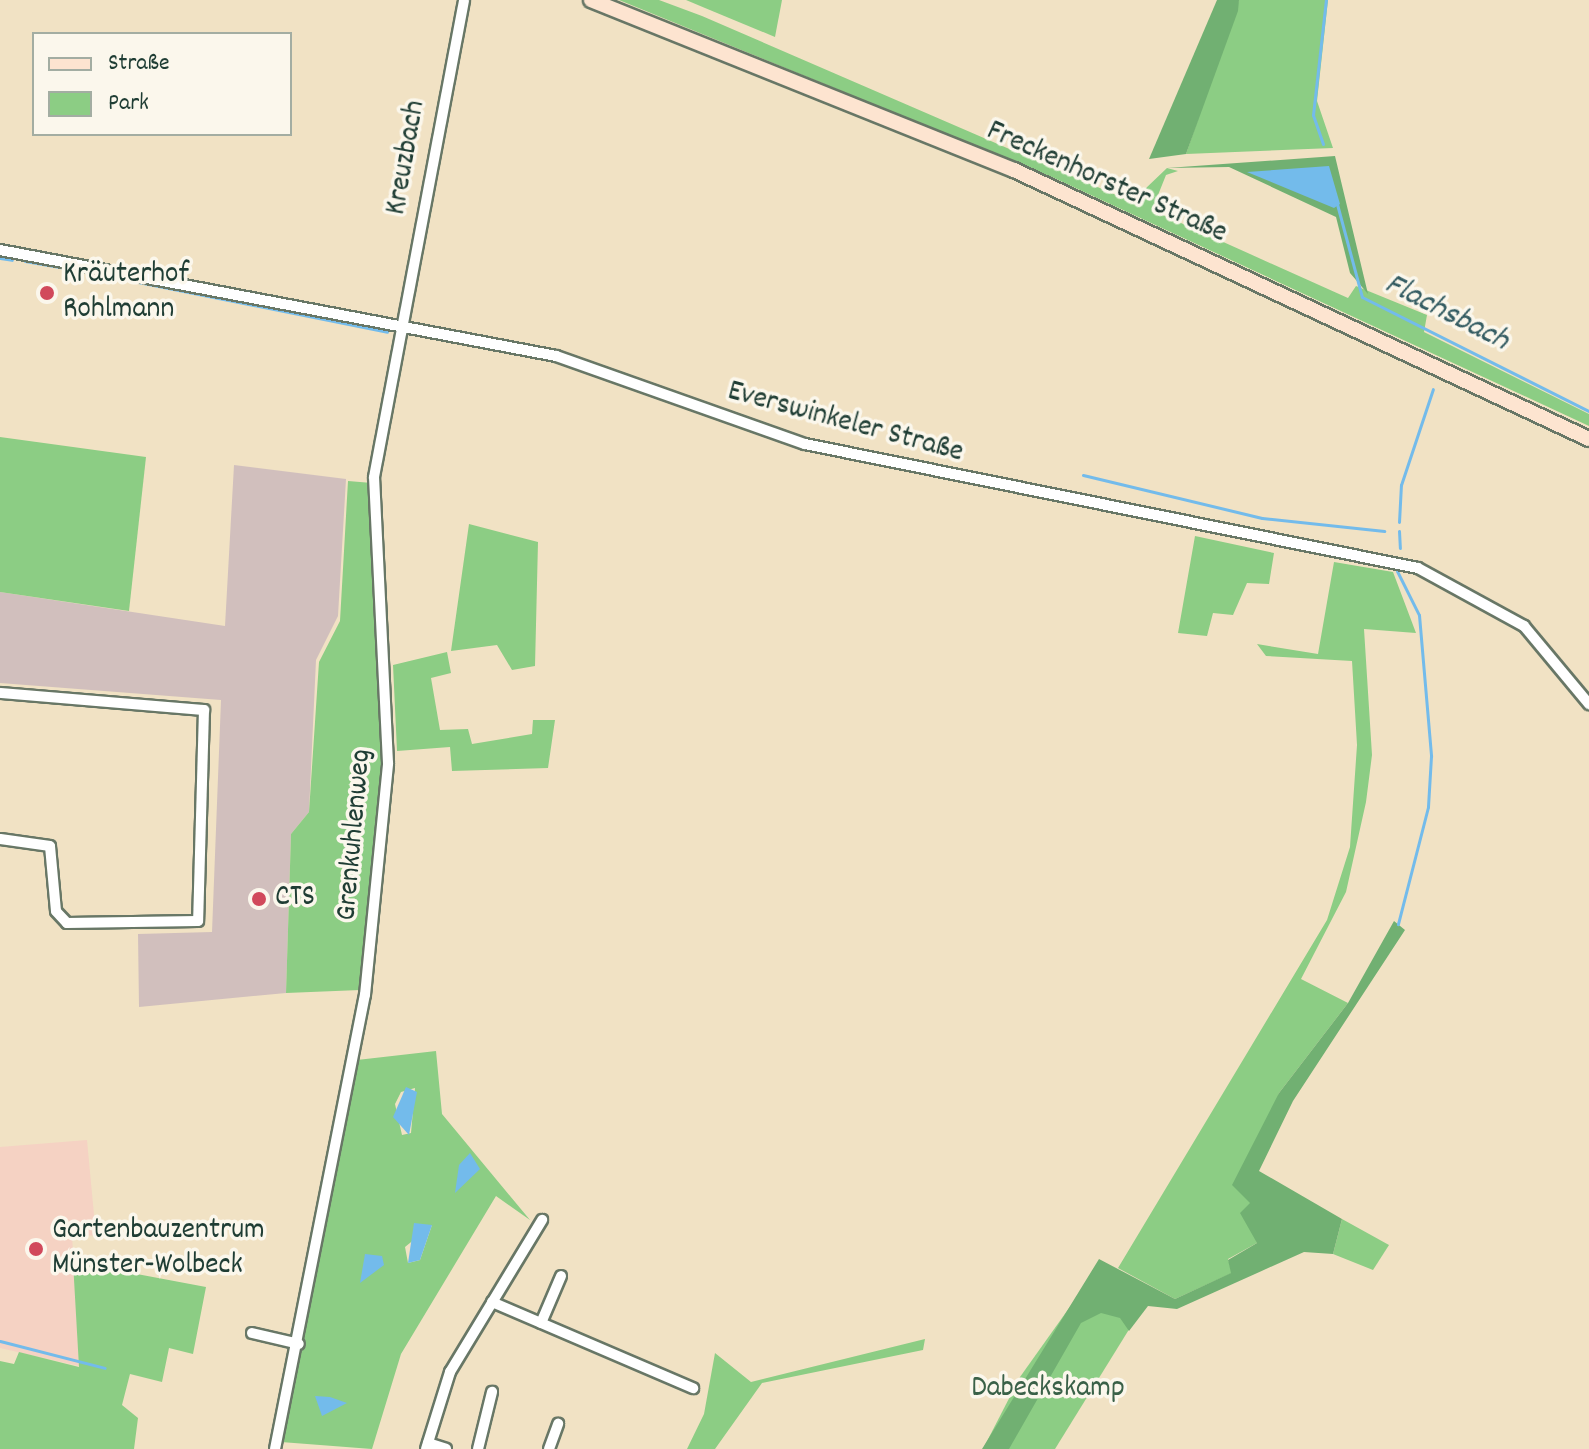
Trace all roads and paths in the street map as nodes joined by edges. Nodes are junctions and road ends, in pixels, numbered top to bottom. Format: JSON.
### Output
{"nodes":[{"id":1,"x":464,"y":0,"type":"edge"},
{"id":2,"x":591,"y":0,"type":"edge"},
{"id":3,"x":0,"y":250,"type":"edge"},
{"id":4,"x":400,"y":325,"type":"junction"},
{"id":5,"x":1589,"y":439,"type":"edge"},
{"id":6,"x":0,"y":693,"type":"edge"},
{"id":7,"x":1589,"y":704,"type":"edge"},
{"id":8,"x":0,"y":839,"type":"edge"},
{"id":9,"x":542,"y":1220,"type":"dead end"},
{"id":10,"x":561,"y":1276,"type":"dead end"},
{"id":11,"x":492,"y":1302,"type":"junction"},
{"id":12,"x":541,"y":1323,"type":"junction"},
{"id":13,"x":252,"y":1333,"type":"dead end"},
{"id":14,"x":299,"y":1344,"type":"junction"},
{"id":15,"x":693,"y":1388,"type":"dead end"},
{"id":16,"x":492,"y":1392,"type":"dead end"},
{"id":17,"x":558,"y":1424,"type":"dead end"},
{"id":18,"x":427,"y":1446,"type":"edge"},
{"id":19,"x":275,"y":1449,"type":"edge"},
{"id":20,"x":446,"y":1449,"type":"edge"},
{"id":21,"x":478,"y":1449,"type":"edge"},
{"id":22,"x":549,"y":1449,"type":"edge"}],
"edges":[{"from":1,"to":4,"type":"street","name":"Kreuzbach"},
{"from":2,"to":5,"type":"main road","name":"Freckenhorster Straße"},
{"from":3,"to":4,"type":"street","name":"Everswinkeler Straße"},
{"from":4,"to":7,"type":"street","name":"Everswinkeler Straße"},
{"from":4,"to":14,"type":"street","name":"Grenkuhlenweg"},
{"from":6,"to":8,"type":"street"},
{"from":9,"to":11,"type":"street"},
{"from":10,"to":12,"type":"street"},
{"from":11,"to":12,"type":"street"},
{"from":11,"to":18,"type":"street"},
{"from":12,"to":15,"type":"street"},
{"from":13,"to":14,"type":"street"},
{"from":14,"to":19,"type":"street","name":"Grenkuhlenweg"},
{"from":16,"to":21,"type":"street"},
{"from":17,"to":22,"type":"street"},
{"from":18,"to":20,"type":"street"}]}
